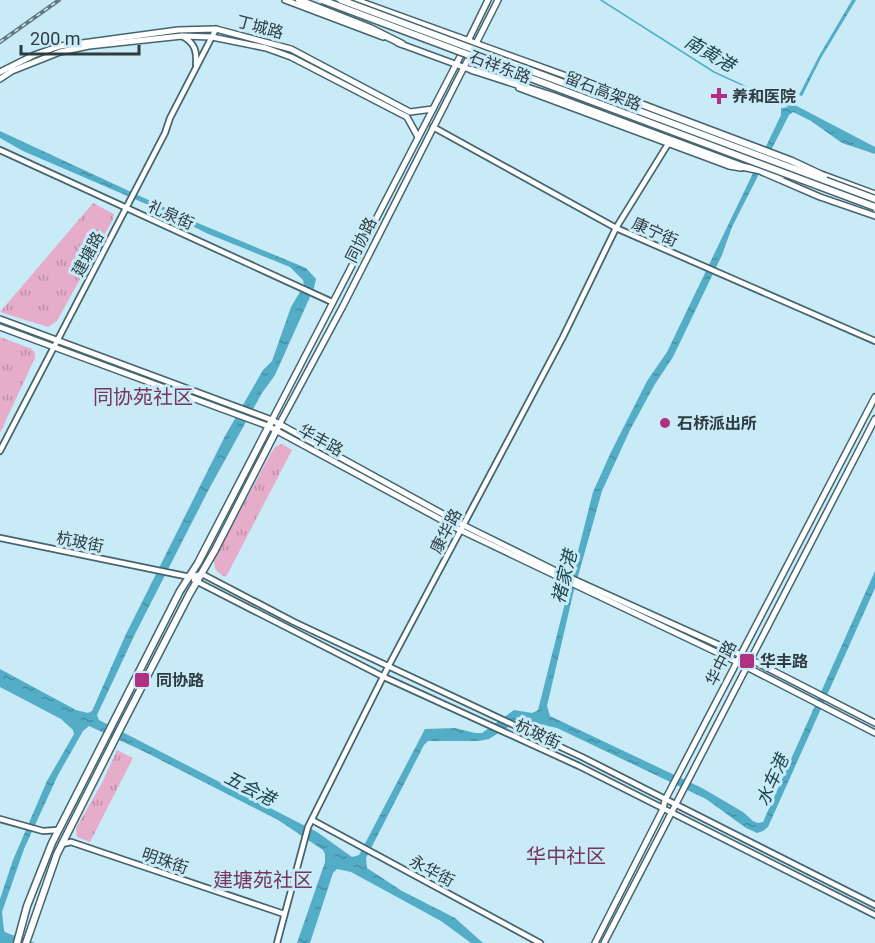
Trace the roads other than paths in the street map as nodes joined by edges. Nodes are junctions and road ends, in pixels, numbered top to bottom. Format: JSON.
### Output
{"nodes":[{"id":1,"x":285,"y":0,"type":"edge"},
{"id":2,"x":299,"y":0,"type":"edge"},
{"id":3,"x":322,"y":0,"type":"edge"},
{"id":4,"x":341,"y":0,"type":"edge"},
{"id":5,"x":356,"y":0,"type":"edge"},
{"id":6,"x":488,"y":0,"type":"edge"},
{"id":7,"x":498,"y":0,"type":"edge"},
{"id":8,"x":216,"y":29,"type":"junction"},
{"id":9,"x":182,"y":36,"type":"junction"},
{"id":10,"x":212,"y":37,"type":"junction"},
{"id":11,"x":469,"y":40,"type":"junction"},
{"id":12,"x":477,"y":43,"type":"junction"},
{"id":13,"x":402,"y":44,"type":"junction"},
{"id":14,"x":455,"y":64,"type":"junction"},
{"id":15,"x":464,"y":67,"type":"junction"},
{"id":16,"x":196,"y":68,"type":"junction"},
{"id":17,"x":472,"y":70,"type":"junction"},
{"id":18,"x":0,"y":72,"type":"edge"},
{"id":19,"x":0,"y":79,"type":"edge"},
{"id":20,"x":580,"y":81,"type":"joint"},
{"id":21,"x":433,"y":109,"type":"junction"},
{"id":22,"x":434,"y":128,"type":"junction"},
{"id":23,"x":714,"y":131,"type":"junction"},
{"id":24,"x":418,"y":137,"type":"junction"},
{"id":25,"x":668,"y":144,"type":"junction"},
{"id":26,"x":0,"y":150,"type":"edge"},
{"id":27,"x":798,"y":178,"type":"junction"},
{"id":28,"x":875,"y":194,"type":"edge"},
{"id":29,"x":866,"y":195,"type":"junction"},
{"id":30,"x":875,"y":199,"type":"edge"},
{"id":31,"x":875,"y":207,"type":"edge"},
{"id":32,"x":126,"y":208,"type":"junction"},
{"id":33,"x":875,"y":216,"type":"edge"},
{"id":34,"x":616,"y":228,"type":"junction"},
{"id":35,"x":332,"y":302,"type":"junction"},
{"id":36,"x":0,"y":319,"type":"edge"},
{"id":37,"x":0,"y":327,"type":"edge"},
{"id":38,"x":56,"y":339,"type":"junction"},
{"id":39,"x":875,"y":341,"type":"edge"},
{"id":40,"x":52,"y":346,"type":"junction"},
{"id":41,"x":875,"y":397,"type":"edge"},
{"id":42,"x":233,"y":410,"type":"junction"},
{"id":43,"x":875,"y":419,"type":"edge"},
{"id":44,"x":270,"y":423,"type":"junction"},
{"id":45,"x":278,"y":428,"type":"junction"},
{"id":46,"x":0,"y":451,"type":"edge"},
{"id":47,"x":462,"y":528,"type":"junction"},
{"id":48,"x":0,"y":538,"type":"edge"},
{"id":49,"x":202,"y":574,"type":"junction"},
{"id":50,"x":190,"y":577,"type":"junction"},
{"id":51,"x":197,"y":582,"type":"junction"},
{"id":52,"x":579,"y":585,"type":"junction"},
{"id":53,"x":740,"y":656,"type":"junction"},
{"id":54,"x":750,"y":659,"type":"junction"},
{"id":55,"x":737,"y":662,"type":"junction"},
{"id":56,"x":388,"y":667,"type":"junction"},
{"id":57,"x":746,"y":667,"type":"junction"},
{"id":58,"x":384,"y":677,"type":"junction"},
{"id":59,"x":875,"y":723,"type":"edge"},
{"id":60,"x":875,"y":733,"type":"edge"},
{"id":61,"x":664,"y":800,"type":"junction"},
{"id":62,"x":675,"y":806,"type":"junction"},
{"id":63,"x":663,"y":809,"type":"junction"},
{"id":64,"x":671,"y":813,"type":"junction"},
{"id":65,"x":0,"y":819,"type":"edge"},
{"id":66,"x":312,"y":820,"type":"junction"},
{"id":67,"x":58,"y":830,"type":"junction"},
{"id":68,"x":43,"y":831,"type":"junction"},
{"id":69,"x":67,"y":833,"type":"junction"},
{"id":70,"x":71,"y":842,"type":"junction"},
{"id":71,"x":52,"y":843,"type":"junction"},
{"id":72,"x":62,"y":844,"type":"junction"},
{"id":73,"x":875,"y":906,"type":"edge"},
{"id":74,"x":284,"y":914,"type":"junction"},
{"id":75,"x":875,"y":915,"type":"edge"},
{"id":76,"x":17,"y":943,"type":"edge"},
{"id":77,"x":26,"y":943,"type":"edge"},
{"id":78,"x":276,"y":943,"type":"edge"},
{"id":79,"x":540,"y":943,"type":"edge"},
{"id":80,"x":595,"y":943,"type":"edge"},
{"id":81,"x":604,"y":943,"type":"edge"}],
"edges":[{"from":1,"to":13,"type":"main road","name":"石祥东路"},
{"from":2,"to":13,"type":"main road"},
{"from":3,"to":27,"type":"main road","name":"留石高架路","bridge":true},
{"from":4,"to":29,"type":"main road","name":"留石高架路","bridge":true},
{"from":5,"to":11,"type":"main road","name":"石祥东路"},
{"from":6,"to":11,"type":"main road","name":"同协路"},
{"from":7,"to":12,"type":"main road","name":"同协路"},
{"from":8,"to":10,"type":"street","name":"建塘路"},
{"from":8,"to":18,"type":"main road","name":"丁城路"},
{"from":8,"to":21,"type":"main road","name":"丁城路"},
{"from":9,"to":10,"type":"main road","name":"丁城路"},
{"from":9,"to":16,"type":"street"},
{"from":9,"to":19,"type":"main road","name":"丁城路"},
{"from":10,"to":16,"type":"street","name":"建塘路"},
{"from":10,"to":24,"type":"main road","name":"丁城路"},
{"from":11,"to":12,"type":"main road","name":"石祥东路"},
{"from":11,"to":14,"type":"main road","name":"同协路"},
{"from":12,"to":15,"type":"main road","name":"同协路"},
{"from":12,"to":20,"type":"main road","name":"石祥东路"},
{"from":13,"to":14,"type":"main road","name":"石祥东路"},
{"from":14,"to":15,"type":"main road","name":"石祥东路"},
{"from":14,"to":21,"type":"main road","name":"同协路"},
{"from":15,"to":17,"type":"main road","name":"石祥东路"},
{"from":15,"to":22,"type":"main road","name":"同协路"},
{"from":16,"to":32,"type":"street","name":"建塘路"},
{"from":17,"to":25,"type":"main road","name":"石祥东路"},
{"from":17,"to":27,"type":"main road","bridge":true},
{"from":20,"to":23,"type":"main road","bridge":true},
{"from":21,"to":24,"type":"main road","name":"同协路"},
{"from":22,"to":34,"type":"street","name":"康宁街"},
{"from":22,"to":45,"type":"main road","name":"同协路"},
{"from":23,"to":28,"type":"main road","bridge":true},
{"from":23,"to":29,"type":"main road","bridge":true},
{"from":24,"to":35,"type":"main road","name":"同协路"},
{"from":25,"to":33,"type":"main road","name":"石祥东路"},
{"from":25,"to":34,"type":"street","name":"康华路"},
{"from":26,"to":32,"type":"street","name":"礼泉街"},
{"from":27,"to":31,"type":"main road","name":"留石高架路","bridge":true},
{"from":29,"to":30,"type":"main road","name":"留石高架路","bridge":true},
{"from":32,"to":35,"type":"street","name":"礼泉街"},
{"from":32,"to":38,"type":"street","name":"建塘路"},
{"from":34,"to":39,"type":"street","name":"康宁街"},
{"from":34,"to":47,"type":"street","name":"康华路"},
{"from":35,"to":44,"type":"main road","name":"同协路"},
{"from":36,"to":38,"type":"main road","name":"华丰路"},
{"from":37,"to":40,"type":"main road","name":"华丰路"},
{"from":38,"to":40,"type":"street","name":"建塘路"},
{"from":38,"to":42,"type":"main road","name":"华丰路"},
{"from":40,"to":42,"type":"main road","name":"华丰路"},
{"from":40,"to":46,"type":"street","name":"建塘路"},
{"from":41,"to":53,"type":"main road","name":"华中路"},
{"from":42,"to":44,"type":"main road","name":"华丰路"},
{"from":43,"to":54,"type":"main road","name":"华中路"},
{"from":44,"to":45,"type":"main road","name":"华丰路"},
{"from":44,"to":50,"type":"main road","name":"同协路"},
{"from":45,"to":47,"type":"main road","name":"华丰路"},
{"from":45,"to":49,"type":"main road","name":"同协路"},
{"from":47,"to":52,"type":"main road","name":"华丰路"},
{"from":47,"to":56,"type":"street","name":"康华路"},
{"from":48,"to":50,"type":"street","name":"杭玻街"},
{"from":49,"to":50,"type":"street","name":"杭玻街"},
{"from":49,"to":51,"type":"main road","name":"同协路"},
{"from":49,"to":56,"type":"street","name":"杭玻街"},
{"from":50,"to":51,"type":"street","name":"杭玻街"},
{"from":50,"to":67,"type":"main road","name":"同协路"},
{"from":51,"to":58,"type":"street","name":"杭玻街"},
{"from":51,"to":69,"type":"main road","name":"同协路"},
{"from":52,"to":53,"type":"main road","name":"华丰路"},
{"from":52,"to":55,"type":"main road","name":"华丰路"},
{"from":53,"to":54,"type":"main road","name":"华丰路"},
{"from":53,"to":55,"type":"main road","name":"华中路"},
{"from":54,"to":57,"type":"main road","name":"华中路"},
{"from":54,"to":59,"type":"main road","name":"华丰路"},
{"from":55,"to":57,"type":"main road","name":"华丰路"},
{"from":55,"to":61,"type":"main road","name":"华中路"},
{"from":56,"to":58,"type":"street","name":"康华路"},
{"from":56,"to":61,"type":"street","name":"杭玻街"},
{"from":57,"to":60,"type":"main road","name":"华丰路"},
{"from":57,"to":62,"type":"main road","name":"华中路"},
{"from":58,"to":63,"type":"street","name":"杭玻街"},
{"from":58,"to":66,"type":"street","name":"康华路"},
{"from":61,"to":62,"type":"street","name":"杭玻街"},
{"from":61,"to":63,"type":"main road","name":"华中路"},
{"from":62,"to":64,"type":"main road","name":"华中路"},
{"from":62,"to":73,"type":"street","name":"杭玻街"},
{"from":63,"to":64,"type":"street","name":"杭玻街"},
{"from":63,"to":80,"type":"main road","name":"华中路"},
{"from":64,"to":75,"type":"street","name":"杭玻街"},
{"from":64,"to":81,"type":"main road","name":"华中路"},
{"from":65,"to":68,"type":"street"},
{"from":66,"to":74,"type":"street","name":"康华路"},
{"from":66,"to":79,"type":"street","name":"永华街"},
{"from":67,"to":68,"type":"street"},
{"from":67,"to":71,"type":"main road","name":"同协路"},
{"from":68,"to":71,"type":"street"},
{"from":69,"to":70,"type":"street"},
{"from":69,"to":72,"type":"main road","name":"同协路"},
{"from":70,"to":72,"type":"street"},
{"from":70,"to":74,"type":"street","name":"明珠街"},
{"from":71,"to":76,"type":"main road","name":"同协路"},
{"from":72,"to":77,"type":"main road","name":"同协路"},
{"from":74,"to":78,"type":"street","name":"康华路"}]}
